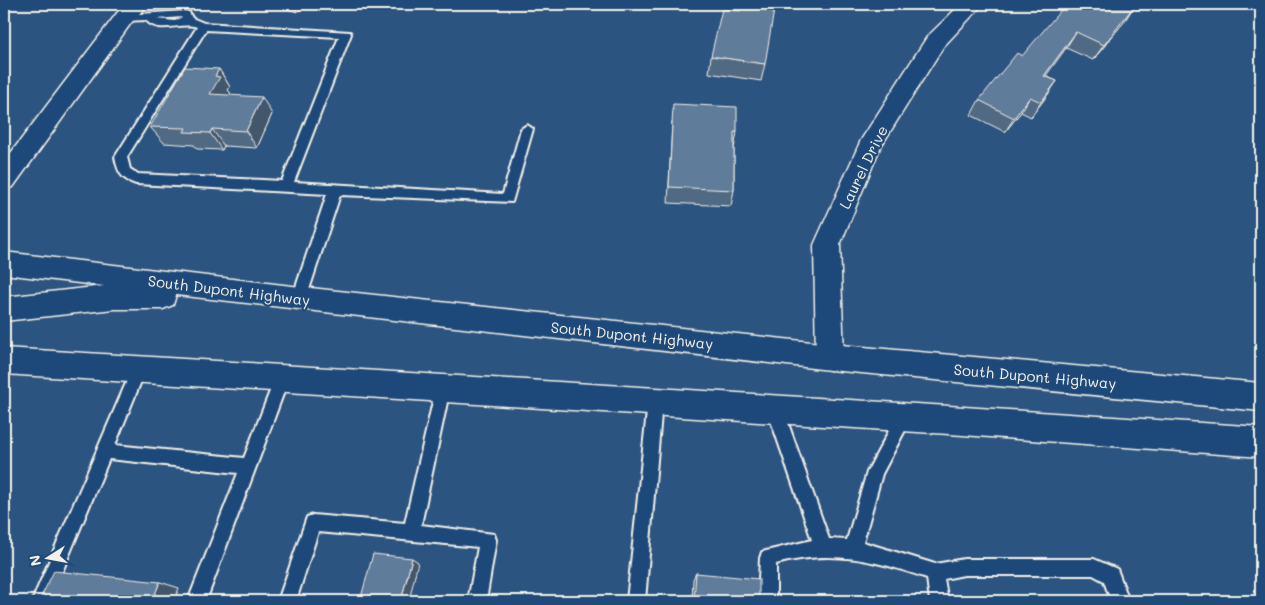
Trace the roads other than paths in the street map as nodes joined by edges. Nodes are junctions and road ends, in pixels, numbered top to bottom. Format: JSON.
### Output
{"nodes":[{"id":1,"x":973,"y":4,"type":"edge"},
{"id":2,"x":137,"y":13,"type":"edge"},
{"id":3,"x":202,"y":26,"type":"junction"},
{"id":4,"x":528,"y":129,"type":"dead end"},
{"id":5,"x":4,"y":180,"type":"edge"},
{"id":6,"x":286,"y":186,"type":"junction"},
{"id":7,"x":335,"y":190,"type":"junction"},
{"id":8,"x":4,"y":263,"type":"edge"},
{"id":9,"x":296,"y":298,"type":"junction"},
{"id":10,"x":4,"y":309,"type":"edge"},
{"id":11,"x":830,"y":357,"type":"junction"},
{"id":12,"x":4,"y":361,"type":"edge"},
{"id":13,"x":139,"y":369,"type":"junction"},
{"id":14,"x":282,"y":378,"type":"junction"},
{"id":15,"x":443,"y":388,"type":"junction"},
{"id":16,"x":1261,"y":397,"type":"edge"},
{"id":17,"x":655,"y":402,"type":"junction"},
{"id":18,"x":775,"y":409,"type":"junction"},
{"id":19,"x":904,"y":417,"type":"junction"},
{"id":20,"x":1261,"y":442,"type":"edge"},
{"id":21,"x":105,"y":451,"type":"junction"},
{"id":22,"x":249,"y":466,"type":"junction"},
{"id":23,"x":411,"y":532,"type":"junction"},
{"id":24,"x":823,"y":547,"type":"junction"},
{"id":25,"x":853,"y":548,"type":"junction"},
{"id":26,"x":935,"y":572,"type":"junction"},
{"id":27,"x":41,"y":601,"type":"edge"},
{"id":28,"x":197,"y":601,"type":"edge"},
{"id":29,"x":287,"y":601,"type":"edge"},
{"id":30,"x":477,"y":601,"type":"edge"},
{"id":31,"x":636,"y":601,"type":"edge"},
{"id":32,"x":767,"y":601,"type":"edge"},
{"id":33,"x":939,"y":601,"type":"edge"},
{"id":34,"x":1120,"y":601,"type":"edge"}],
"edges":[{"from":1,"to":11,"type":"main road","name":"Laurel Drive"},
{"from":2,"to":3,"type":"lane"},
{"from":2,"to":5,"type":"main road"},
{"from":3,"to":6,"type":"lane"},
{"from":3,"to":6,"type":"lane"},
{"from":4,"to":7,"type":"lane"},
{"from":6,"to":7,"type":"lane"},
{"from":7,"to":9,"type":"lane"},
{"from":8,"to":9,"type":"main road","name":"South Dupont Highway"},
{"from":9,"to":10,"type":"main road"},
{"from":9,"to":11,"type":"main road","name":"South Dupont Highway"},
{"from":11,"to":16,"type":"main road","name":"South Dupont Highway"},
{"from":12,"to":13,"type":"main road"},
{"from":13,"to":14,"type":"main road"},
{"from":13,"to":21,"type":"lane"},
{"from":14,"to":15,"type":"main road"},
{"from":14,"to":22,"type":"lane"},
{"from":15,"to":17,"type":"main road"},
{"from":15,"to":23,"type":"lane"},
{"from":17,"to":18,"type":"main road"},
{"from":17,"to":31,"type":"lane"},
{"from":18,"to":19,"type":"main road"},
{"from":18,"to":24,"type":"lane"},
{"from":19,"to":20,"type":"main road"},
{"from":19,"to":25,"type":"lane"},
{"from":21,"to":22,"type":"lane"},
{"from":21,"to":27,"type":"lane"},
{"from":22,"to":28,"type":"lane"},
{"from":23,"to":29,"type":"lane"},
{"from":23,"to":30,"type":"lane"},
{"from":24,"to":25,"type":"lane"},
{"from":24,"to":32,"type":"lane"},
{"from":25,"to":26,"type":"lane"},
{"from":26,"to":33,"type":"lane"},
{"from":26,"to":34,"type":"lane"}]}
